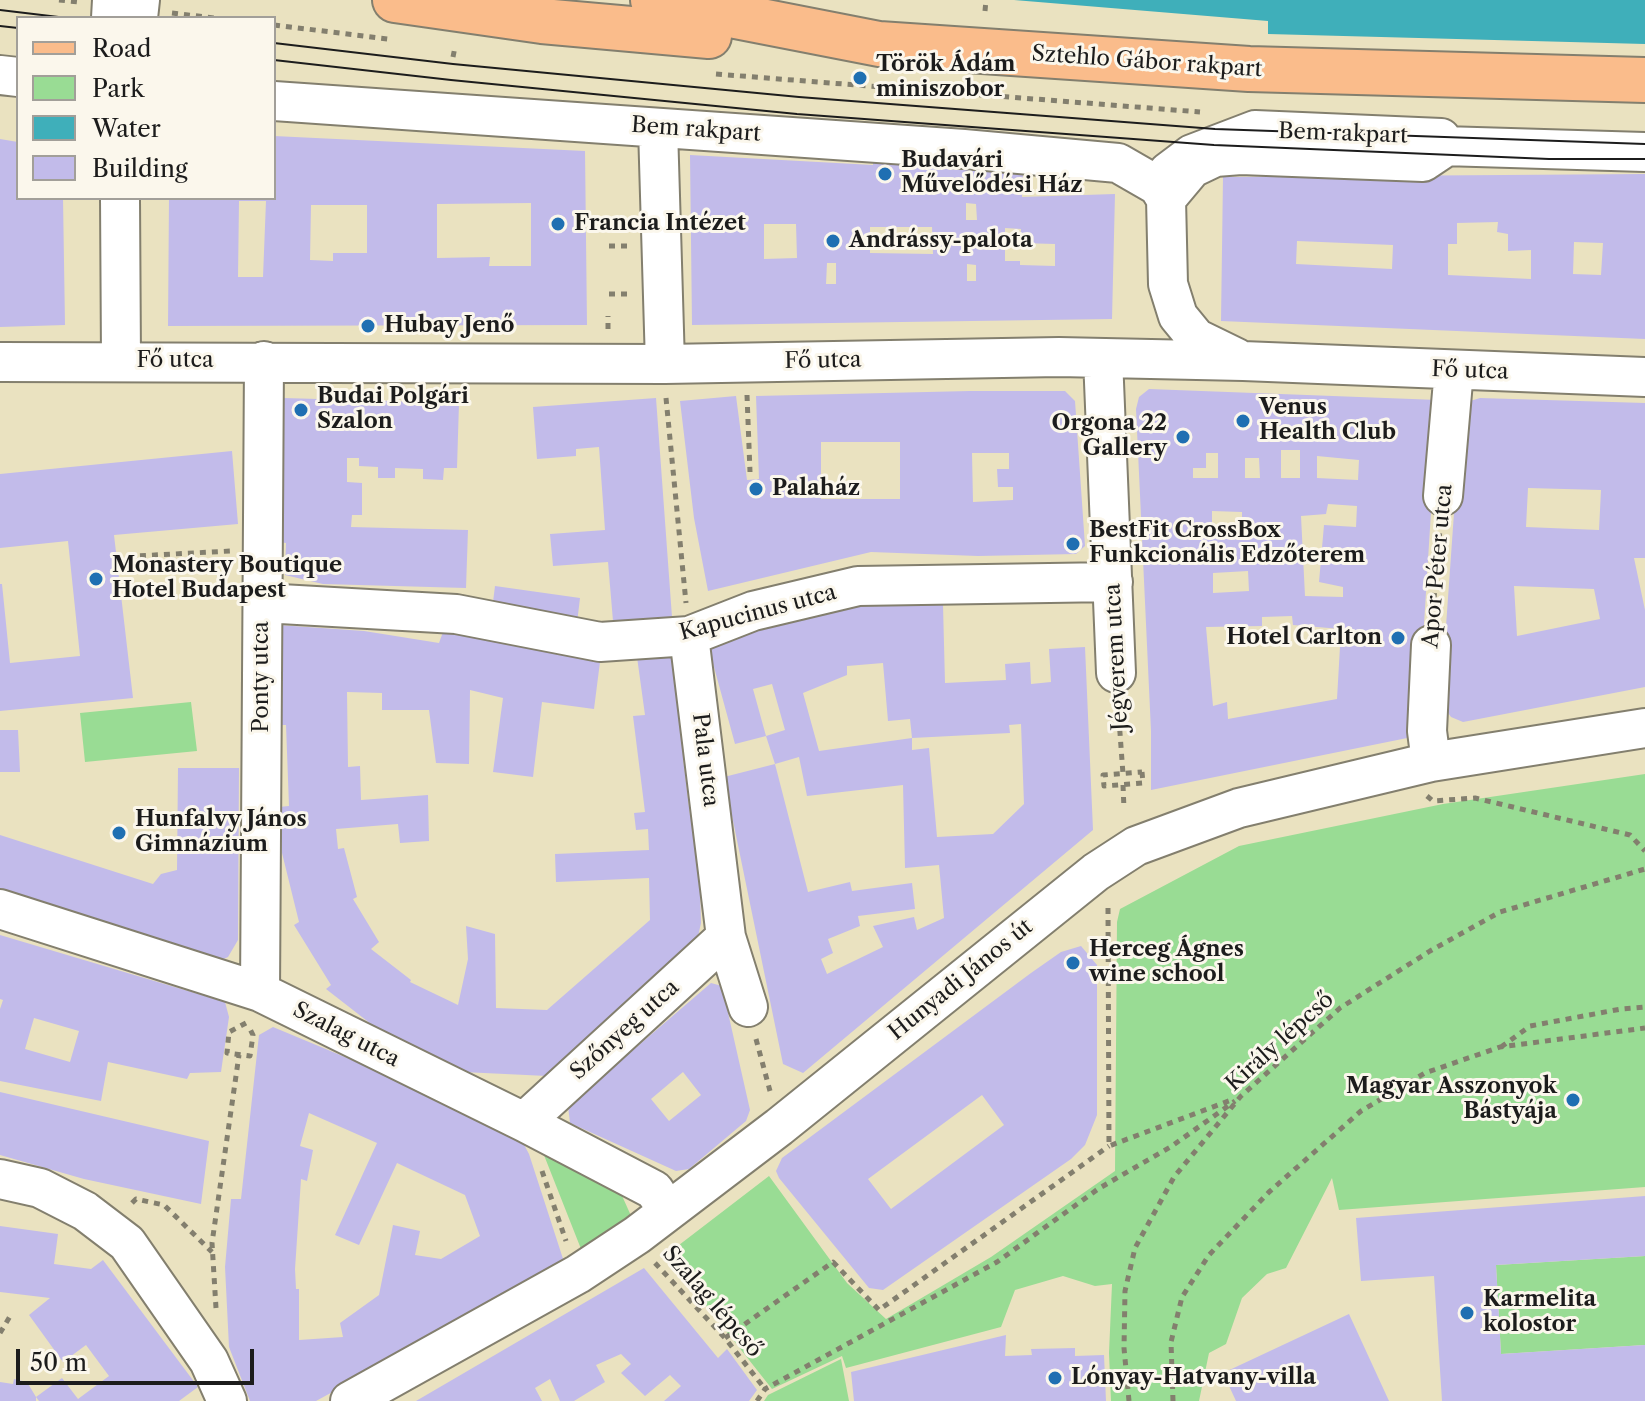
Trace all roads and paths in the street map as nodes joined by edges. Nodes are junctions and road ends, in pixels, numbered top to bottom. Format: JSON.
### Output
{"nodes":[{"id":1,"x":59,"y":0,"type":"edge"},
{"id":2,"x":395,"y":0,"type":"edge"},
{"id":3,"x":653,"y":0,"type":"edge"},
{"id":4,"x":986,"y":0,"type":"edge"},
{"id":5,"x":103,"y":7,"type":"edge"},
{"id":6,"x":149,"y":10,"type":"edge"},
{"id":7,"x":985,"y":11,"type":"dead end"},
{"id":8,"x":198,"y":16,"type":"edge"},
{"id":9,"x":879,"y":44,"type":"junction"},
{"id":10,"x":455,"y":47,"type":"dead end"},
{"id":11,"x":453,"y":57,"type":"dead end"},
{"id":12,"x":1645,"y":80,"type":"edge"},
{"id":13,"x":276,"y":101,"type":"edge"},
{"id":14,"x":658,"y":128,"type":"junction"},
{"id":15,"x":1645,"y":152,"type":"edge"},
{"id":16,"x":1162,"y":193,"type":"junction"},
{"id":17,"x":120,"y":200,"type":"edge"},
{"id":18,"x":1168,"y":284,"type":"junction"},
{"id":19,"x":1103,"y":358,"type":"junction"},
{"id":20,"x":121,"y":360,"type":"junction"},
{"id":21,"x":264,"y":361,"type":"junction"},
{"id":22,"x":1243,"y":361,"type":"junction"},
{"id":23,"x":0,"y":362,"type":"edge"},
{"id":24,"x":1454,"y":370,"type":"junction"},
{"id":25,"x":665,"y":375,"type":"junction"},
{"id":26,"x":1645,"y":377,"type":"edge"},
{"id":27,"x":748,"y":408,"type":"dead end"},
{"id":28,"x":750,"y":472,"type":"dead end"},
{"id":29,"x":1443,"y":496,"type":"joint"},
{"id":30,"x":263,"y":550,"type":"junction"},
{"id":31,"x":116,"y":557,"type":"dead end"},
{"id":32,"x":1113,"y":582,"type":"junction"},
{"id":33,"x":263,"y":603,"type":"junction"},
{"id":34,"x":689,"y":636,"type":"junction"},
{"id":35,"x":1431,"y":645,"type":"joint"},
{"id":36,"x":1116,"y":673,"type":"joint"},
{"id":37,"x":1645,"y":728,"type":"edge"},
{"id":38,"x":1431,"y":762,"type":"junction"},
{"id":39,"x":1123,"y":774,"type":"junction"},
{"id":40,"x":1123,"y":785,"type":"junction"},
{"id":41,"x":1433,"y":801,"type":"dead end"},
{"id":42,"x":1124,"y":809,"type":"dead end"},
{"id":43,"x":1645,"y":851,"type":"edge"},
{"id":44,"x":1645,"y":869,"type":"edge"},
{"id":45,"x":1108,"y":908,"type":"dead end"},
{"id":46,"x":0,"y":909,"type":"edge"},
{"id":47,"x":726,"y":937,"type":"junction"},
{"id":48,"x":260,"y":992,"type":"junction"},
{"id":49,"x":748,"y":1007,"type":"joint"},
{"id":50,"x":1645,"y":1007,"type":"edge"},
{"id":51,"x":1645,"y":1028,"type":"edge"},
{"id":52,"x":229,"y":1032,"type":"dead end"},
{"id":53,"x":253,"y":1035,"type":"dead end"},
{"id":54,"x":1500,"y":1047,"type":"junction"},
{"id":55,"x":239,"y":1055,"type":"junction"},
{"id":56,"x":1241,"y":1096,"type":"junction"},
{"id":57,"x":529,"y":1125,"type":"junction"},
{"id":58,"x":779,"y":1127,"type":"junction"},
{"id":59,"x":1109,"y":1146,"type":"junction"},
{"id":60,"x":0,"y":1179,"type":"edge"},
{"id":61,"x":668,"y":1211,"type":"junction"},
{"id":62,"x":111,"y":1231,"type":"junction"},
{"id":63,"x":637,"y":1235,"type":"junction"},
{"id":64,"x":212,"y":1243,"type":"dead end"},
{"id":65,"x":212,"y":1253,"type":"dead end"},
{"id":66,"x":578,"y":1274,"type":"junction"},
{"id":67,"x":12,"y":1313,"type":"dead end"},
{"id":68,"x":0,"y":1333,"type":"edge"},
{"id":69,"x":725,"y":1338,"type":"junction"},
{"id":70,"x":765,"y":1389,"type":"junction"},
{"id":71,"x":227,"y":1401,"type":"edge"},
{"id":72,"x":350,"y":1401,"type":"edge"},
{"id":73,"x":757,"y":1401,"type":"edge"},
{"id":74,"x":1129,"y":1401,"type":"edge"},
{"id":75,"x":1173,"y":1401,"type":"edge"}],
"edges":[{"from":1,"to":5,"type":"path"},
{"from":2,"to":9,"type":"main road"},
{"from":3,"to":9,"type":"main road","name":"Sztehlo Gábor rakpart"},
{"from":4,"to":7,"type":"path"},
{"from":6,"to":8,"type":"path"},
{"from":9,"to":12,"type":"main road","name":"Sztehlo Gábor rakpart"},
{"from":10,"to":11,"type":"path"},
{"from":13,"to":14,"type":"street","name":"Bem rakpart"},
{"from":14,"to":16,"type":"street","name":"Bem rakpart"},
{"from":14,"to":25,"type":"street"},
{"from":15,"to":16,"type":"street","name":"Bem rakpart"},
{"from":16,"to":18,"type":"street"},
{"from":17,"to":20,"type":"street"},
{"from":18,"to":19,"type":"street"},
{"from":18,"to":22,"type":"street"},
{"from":19,"to":22,"type":"street","name":"Fő utca"},
{"from":19,"to":25,"type":"street","name":"Fő utca"},
{"from":19,"to":32,"type":"street","name":"Jégverem utca"},
{"from":20,"to":21,"type":"street","name":"Fő utca"},
{"from":20,"to":23,"type":"street","name":"Fő utca"},
{"from":21,"to":25,"type":"street","name":"Fő utca"},
{"from":21,"to":30,"type":"street","name":"Ponty utca"},
{"from":22,"to":24,"type":"street","name":"Fő utca"},
{"from":24,"to":26,"type":"street","name":"Fő utca"},
{"from":24,"to":29,"type":"street","name":"Apor Péter utca"},
{"from":25,"to":34,"type":"path"},
{"from":27,"to":28,"type":"path"},
{"from":29,"to":35,"type":"path","name":"Apor Péter utca"},
{"from":30,"to":31,"type":"path"},
{"from":30,"to":33,"type":"street","name":"Ponty utca"},
{"from":32,"to":34,"type":"street","name":"Kapucinus utca"},
{"from":32,"to":36,"type":"street","name":"Jégverem utca"},
{"from":33,"to":34,"type":"street","name":"Kapucinus utca"},
{"from":33,"to":48,"type":"street","name":"Ponty utca"},
{"from":34,"to":47,"type":"street","name":"Pala utca"},
{"from":35,"to":38,"type":"street","name":"Apor Péter utca"},
{"from":36,"to":39,"type":"path","name":"Jégverem utca"},
{"from":37,"to":38,"type":"street","name":"Hunyadi János út"},
{"from":38,"to":58,"type":"street","name":"Hunyadi János út"},
{"from":39,"to":40,"type":"path"},
{"from":39,"to":40,"type":"path"},
{"from":40,"to":42,"type":"path"},
{"from":41,"to":43,"type":"path"},
{"from":44,"to":56,"type":"path","name":"Király lépcső"},
{"from":45,"to":59,"type":"path"},
{"from":46,"to":48,"type":"street","name":"Szalag utca"},
{"from":47,"to":49,"type":"street","name":"Pala utca"},
{"from":47,"to":57,"type":"street","name":"Szőnyeg utca"},
{"from":48,"to":57,"type":"street","name":"Szalag utca"},
{"from":49,"to":58,"type":"path"},
{"from":50,"to":54,"type":"path"},
{"from":51,"to":54,"type":"path"},
{"from":52,"to":55,"type":"path"},
{"from":53,"to":55,"type":"path"},
{"from":54,"to":75,"type":"path"},
{"from":55,"to":64,"type":"path"},
{"from":56,"to":59,"type":"path"},
{"from":56,"to":70,"type":"path"},
{"from":56,"to":74,"type":"path","name":"Király lépcső"},
{"from":57,"to":61,"type":"street","name":"Szalag utca"},
{"from":57,"to":66,"type":"path"},
{"from":58,"to":61,"type":"street","name":"Hunyadi János út"},
{"from":59,"to":69,"type":"path"},
{"from":60,"to":62,"type":"street"},
{"from":61,"to":63,"type":"street","name":"Hunyadi János út"},
{"from":62,"to":65,"type":"path"},
{"from":62,"to":71,"type":"street"},
{"from":63,"to":66,"type":"street","name":"Hunyadi János út"},
{"from":63,"to":69,"type":"path","name":"Szalag lépcső"},
{"from":66,"to":72,"type":"street","name":"Hunyadi János út"},
{"from":67,"to":68,"type":"path"},
{"from":69,"to":70,"type":"path","name":"Szalag lépcső"},
{"from":70,"to":73,"type":"path"}]}
